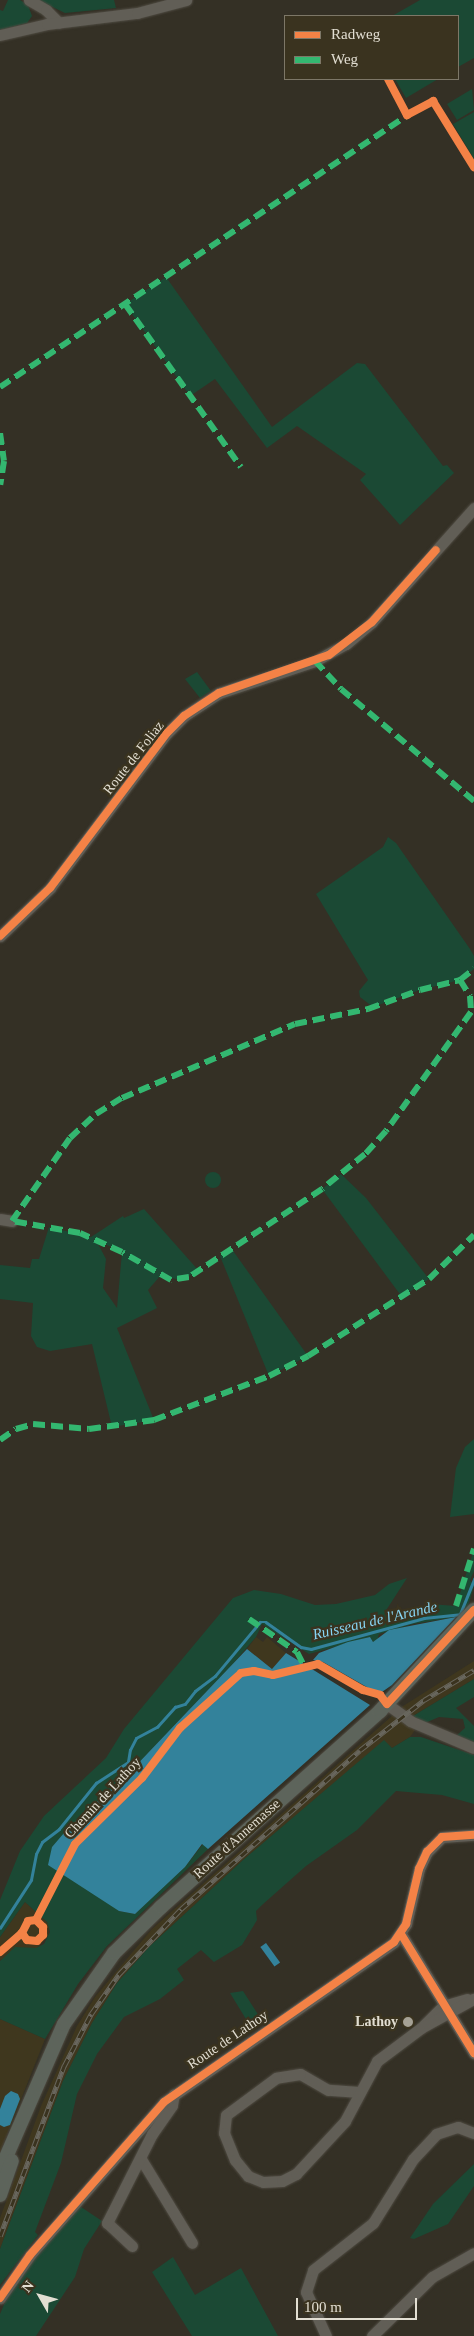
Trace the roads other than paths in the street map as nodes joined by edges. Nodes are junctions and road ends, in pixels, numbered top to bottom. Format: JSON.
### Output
{"nodes":[{"id":1,"x":28,"y":0,"type":"edge"},
{"id":2,"x":186,"y":0,"type":"edge"},
{"id":3,"x":39,"y":7,"type":"junction"},
{"id":4,"x":58,"y":23,"type":"junction"},
{"id":5,"x":37,"y":26,"type":"junction"},
{"id":6,"x":0,"y":35,"type":"edge"},
{"id":7,"x":474,"y":508,"type":"edge"},
{"id":8,"x":0,"y":936,"type":"edge"},
{"id":9,"x":474,"y":1610,"type":"edge"},
{"id":10,"x":388,"y":1704,"type":"junction"},
{"id":11,"x":474,"y":1748,"type":"edge"},
{"id":12,"x":474,"y":1835,"type":"edge"},
{"id":13,"x":402,"y":1934,"type":"junction"},
{"id":14,"x":473,"y":1999,"type":"edge"},
{"id":15,"x":446,"y":2010,"type":"junction"},
{"id":16,"x":474,"y":2053,"type":"edge"},
{"id":17,"x":360,"y":2092,"type":"junction"},
{"id":18,"x":33,"y":2093,"type":"junction"},
{"id":19,"x":174,"y":2094,"type":"junction"},
{"id":20,"x":474,"y":2133,"type":"edge"},
{"id":21,"x":141,"y":2159,"type":"junction"},
{"id":22,"x":0,"y":2171,"type":"edge"},
{"id":23,"x":0,"y":2195,"type":"edge"},
{"id":24,"x":192,"y":2243,"type":"dead end"},
{"id":25,"x":132,"y":2246,"type":"dead end"},
{"id":26,"x":474,"y":2253,"type":"edge"},
{"id":27,"x":0,"y":2298,"type":"edge"},
{"id":28,"x":326,"y":2336,"type":"edge"},
{"id":29,"x":372,"y":2336,"type":"edge"}],
"edges":[{"from":1,"to":3,"type":"street"},
{"from":2,"to":4,"type":"street"},
{"from":3,"to":4,"type":"street"},
{"from":3,"to":5,"type":"street"},
{"from":4,"to":5,"type":"street"},
{"from":5,"to":6,"type":"street"},
{"from":7,"to":8,"type":"street","name":"Route de Foliaz"},
{"from":9,"to":10,"type":"main road","name":"Route d'Annemasse"},
{"from":10,"to":11,"type":"street"},
{"from":10,"to":18,"type":"main road","name":"Route d'Annemasse"},
{"from":12,"to":13,"type":"street"},
{"from":13,"to":15,"type":"street"},
{"from":13,"to":19,"type":"street","name":"Route de Lathoy"},
{"from":14,"to":15,"type":"street"},
{"from":15,"to":16,"type":"street"},
{"from":15,"to":17,"type":"street"},
{"from":17,"to":17,"type":"street"},
{"from":18,"to":22,"type":"main road","name":"Route d'Annemasse"},
{"from":18,"to":23,"type":"main road","name":"Route d'Annemasse"},
{"from":19,"to":21,"type":"street"},
{"from":19,"to":27,"type":"street","name":"Route de Lathoy"},
{"from":20,"to":28,"type":"street"},
{"from":21,"to":24,"type":"street"},
{"from":21,"to":25,"type":"street"},
{"from":26,"to":29,"type":"street"}]}
